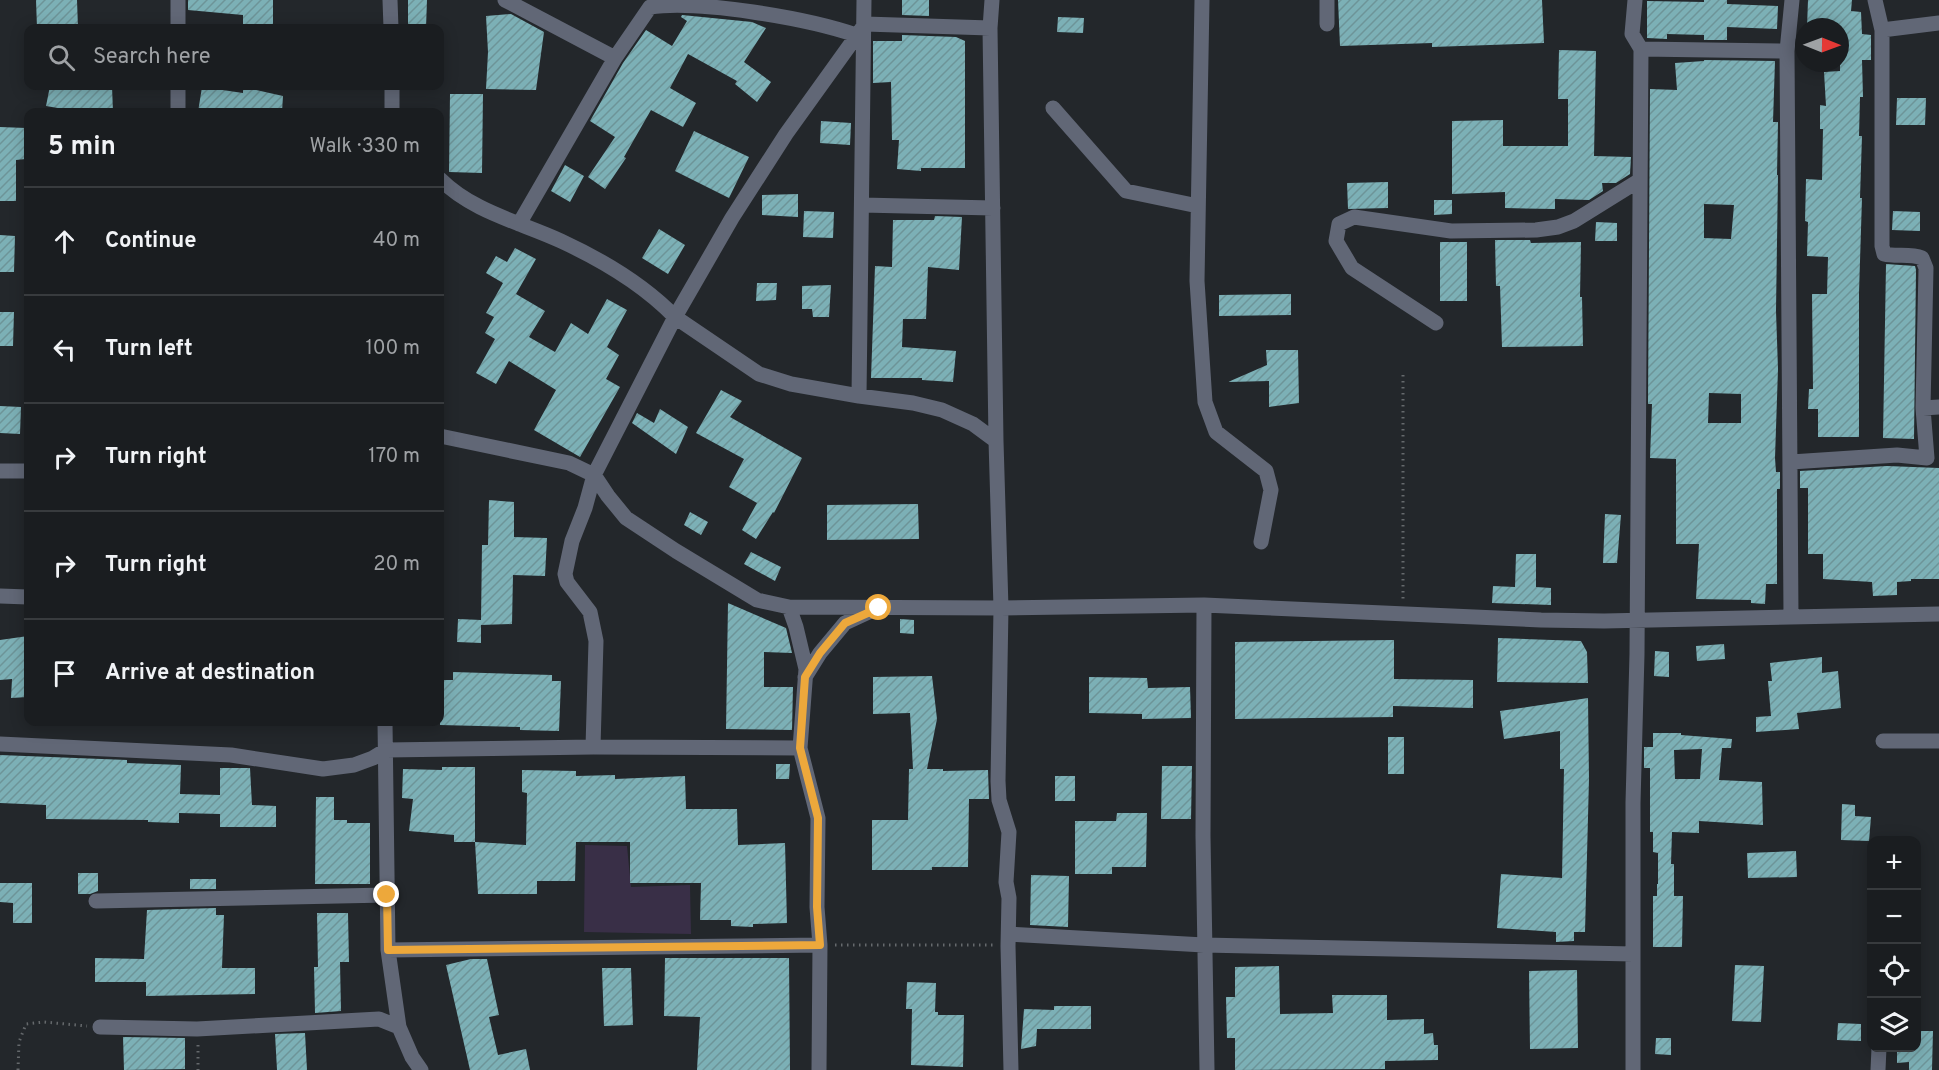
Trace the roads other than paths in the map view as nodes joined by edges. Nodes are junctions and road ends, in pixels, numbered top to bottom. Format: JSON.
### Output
{"nodes":[{"id":1,"x":178,"y":0,"type":"edge"},
{"id":2,"x":390,"y":0,"type":"edge"},
{"id":3,"x":505,"y":0,"type":"edge"},
{"id":4,"x":864,"y":0,"type":"edge"},
{"id":5,"x":992,"y":0,"type":"edge"},
{"id":6,"x":1202,"y":0,"type":"edge"},
{"id":7,"x":1327,"y":0,"type":"edge"},
{"id":8,"x":1635,"y":0,"type":"edge"},
{"id":9,"x":1792,"y":0,"type":"edge"},
{"id":10,"x":1875,"y":0,"type":"edge"},
{"id":11,"x":1939,"y":22,"type":"edge"},
{"id":12,"x":178,"y":24,"type":"edge"},
{"id":13,"x":391,"y":24,"type":"edge"},
{"id":14,"x":1327,"y":24,"type":"dead end"},
{"id":15,"x":990,"y":28,"type":"junction"},
{"id":16,"x":861,"y":30,"type":"junction"},
{"id":17,"x":1882,"y":30,"type":"junction"},
{"id":18,"x":1641,"y":49,"type":"junction"},
{"id":19,"x":1787,"y":51,"type":"junction"},
{"id":20,"x":615,"y":58,"type":"junction"},
{"id":21,"x":178,"y":90,"type":"edge"},
{"id":22,"x":392,"y":90,"type":"edge"},
{"id":23,"x":178,"y":108,"type":"edge"},
{"id":24,"x":392,"y":108,"type":"edge"},
{"id":25,"x":1053,"y":108,"type":"dead end"},
{"id":26,"x":1640,"y":180,"type":"junction"},
{"id":27,"x":444,"y":182,"type":"edge"},
{"id":28,"x":862,"y":205,"type":"junction"},
{"id":29,"x":1198,"y":206,"type":"junction"},
{"id":30,"x":993,"y":208,"type":"junction"},
{"id":31,"x":519,"y":224,"type":"junction"},
{"id":32,"x":675,"y":317,"type":"junction"},
{"id":33,"x":1436,"y":323,"type":"dead end"},
{"id":34,"x":859,"y":396,"type":"junction"},
{"id":35,"x":1939,"y":407,"type":"edge"},
{"id":36,"x":1923,"y":408,"type":"junction"},
{"id":37,"x":444,"y":437,"type":"edge"},
{"id":38,"x":996,"y":441,"type":"junction"},
{"id":39,"x":1933,"y":459,"type":"edge"},
{"id":40,"x":1791,"y":462,"type":"junction"},
{"id":41,"x":0,"y":471,"type":"edge"},
{"id":42,"x":24,"y":471,"type":"edge"},
{"id":43,"x":594,"y":475,"type":"junction"},
{"id":44,"x":1262,"y":542,"type":"dead end"},
{"id":45,"x":0,"y":596,"type":"edge"},
{"id":46,"x":24,"y":597,"type":"edge"},
{"id":47,"x":1204,"y":605,"type":"junction"},
{"id":48,"x":789,"y":607,"type":"junction"},
{"id":49,"x":879,"y":608,"type":"junction"},
{"id":50,"x":1001,"y":608,"type":"junction"},
{"id":51,"x":1939,"y":614,"type":"edge"},
{"id":52,"x":1791,"y":616,"type":"junction"},
{"id":53,"x":1636,"y":619,"type":"junction"},
{"id":54,"x":805,"y":677,"type":"junction"},
{"id":55,"x":385,"y":726,"type":"edge"},
{"id":56,"x":1883,"y":741,"type":"dead end"},
{"id":57,"x":1939,"y":741,"type":"edge"},
{"id":58,"x":0,"y":744,"type":"edge"},
{"id":59,"x":593,"y":747,"type":"junction"},
{"id":60,"x":800,"y":748,"type":"junction"},
{"id":61,"x":386,"y":750,"type":"junction"},
{"id":62,"x":387,"y":895,"type":"junction"},
{"id":63,"x":96,"y":901,"type":"dead end"},
{"id":64,"x":1008,"y":940,"type":"junction"},
{"id":65,"x":820,"y":945,"type":"junction"},
{"id":66,"x":1204,"y":945,"type":"junction"},
{"id":67,"x":388,"y":950,"type":"junction"},
{"id":68,"x":1633,"y":954,"type":"junction"},
{"id":69,"x":100,"y":1027,"type":"road end"},
{"id":70,"x":399,"y":1027,"type":"junction"},
{"id":71,"x":1879,"y":1052,"type":"edge"},
{"id":72,"x":421,"y":1070,"type":"edge"},
{"id":73,"x":819,"y":1070,"type":"edge"},
{"id":74,"x":1011,"y":1070,"type":"edge"},
{"id":75,"x":1207,"y":1070,"type":"edge"},
{"id":76,"x":1633,"y":1070,"type":"edge"},
{"id":77,"x":1878,"y":1070,"type":"edge"}],
"edges":[{"from":1,"to":12,"type":"street"},
{"from":2,"to":13,"type":"street"},
{"from":3,"to":20,"type":"street"},
{"from":4,"to":16,"type":"street"},
{"from":5,"to":15,"type":"street"},
{"from":6,"to":29,"type":"street"},
{"from":7,"to":14,"type":"street"},
{"from":8,"to":18,"type":"street"},
{"from":9,"to":19,"type":"street"},
{"from":10,"to":17,"type":"street"},
{"from":11,"to":17,"type":"street"},
{"from":15,"to":16,"type":"street"},
{"from":15,"to":30,"type":"street"},
{"from":16,"to":20,"type":"street"},
{"from":16,"to":28,"type":"street"},
{"from":16,"to":32,"type":"street"},
{"from":17,"to":36,"type":"street"},
{"from":18,"to":19,"type":"street"},
{"from":18,"to":26,"type":"street"},
{"from":19,"to":40,"type":"street"},
{"from":20,"to":31,"type":"street"},
{"from":21,"to":23,"type":"street"},
{"from":22,"to":24,"type":"street"},
{"from":25,"to":29,"type":"street"},
{"from":26,"to":33,"type":"street"},
{"from":26,"to":53,"type":"street"},
{"from":27,"to":31,"type":"street"},
{"from":28,"to":30,"type":"street"},
{"from":28,"to":34,"type":"street"},
{"from":29,"to":44,"type":"street"},
{"from":30,"to":38,"type":"street"},
{"from":31,"to":32,"type":"street"},
{"from":32,"to":34,"type":"street"},
{"from":32,"to":43,"type":"street"},
{"from":34,"to":38,"type":"street"},
{"from":35,"to":36,"type":"street"},
{"from":36,"to":39,"type":"street"},
{"from":37,"to":43,"type":"street"},
{"from":38,"to":50,"type":"street"},
{"from":39,"to":40,"type":"street"},
{"from":40,"to":52,"type":"street"},
{"from":41,"to":42,"type":"street"},
{"from":43,"to":48,"type":"street"},
{"from":43,"to":59,"type":"street"},
{"from":45,"to":46,"type":"street"},
{"from":47,"to":50,"type":"street"},
{"from":47,"to":53,"type":"street"},
{"from":47,"to":66,"type":"street"},
{"from":48,"to":49,"type":"street"},
{"from":48,"to":54,"type":"street"},
{"from":49,"to":50,"type":"street"},
{"from":49,"to":54,"type":"street"},
{"from":50,"to":64,"type":"street"},
{"from":51,"to":52,"type":"street"},
{"from":52,"to":53,"type":"street"},
{"from":53,"to":68,"type":"street"},
{"from":54,"to":60,"type":"street"},
{"from":55,"to":61,"type":"street"},
{"from":56,"to":57,"type":"street"},
{"from":58,"to":61,"type":"street"},
{"from":59,"to":60,"type":"street"},
{"from":59,"to":61,"type":"street"},
{"from":60,"to":65,"type":"street"},
{"from":61,"to":62,"type":"street"},
{"from":62,"to":63,"type":"street"},
{"from":62,"to":67,"type":"street"},
{"from":64,"to":66,"type":"street"},
{"from":64,"to":74,"type":"street"},
{"from":65,"to":67,"type":"street"},
{"from":65,"to":73,"type":"street"},
{"from":66,"to":68,"type":"street"},
{"from":66,"to":75,"type":"street"},
{"from":67,"to":70,"type":"street"},
{"from":68,"to":76,"type":"street"},
{"from":69,"to":70,"type":"street"},
{"from":70,"to":72,"type":"street"},
{"from":71,"to":77,"type":"street"}]}
